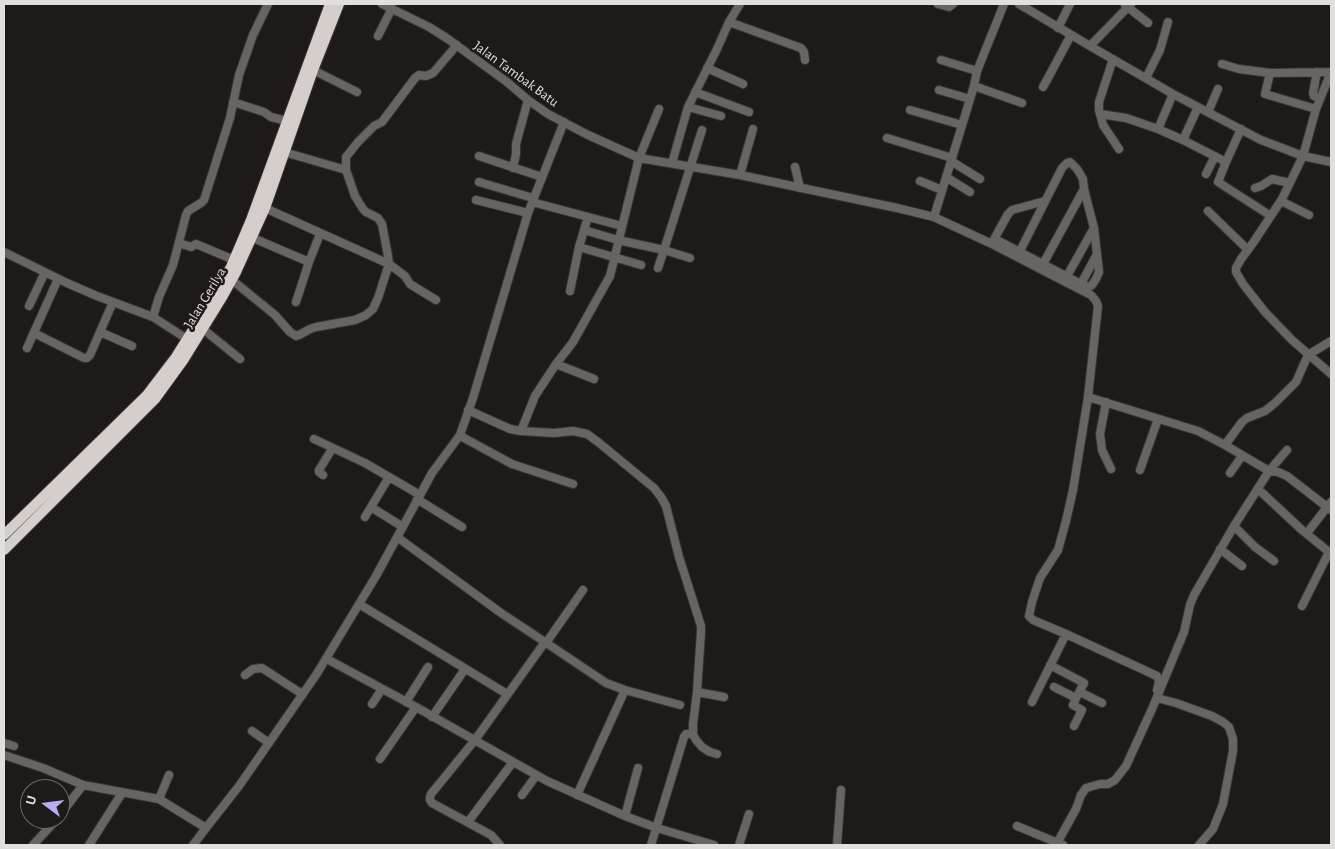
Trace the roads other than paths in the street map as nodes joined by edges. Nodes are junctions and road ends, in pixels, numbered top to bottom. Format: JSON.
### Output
{"nodes":[{"id":1,"x":268,"y":4,"type":"edge"},
{"id":2,"x":330,"y":4,"type":"edge"},
{"id":3,"x":339,"y":4,"type":"edge"},
{"id":4,"x":382,"y":4,"type":"edge"},
{"id":5,"x":740,"y":4,"type":"edge"},
{"id":6,"x":938,"y":4,"type":"edge"},
{"id":7,"x":953,"y":4,"type":"edge"},
{"id":8,"x":1004,"y":4,"type":"edge"},
{"id":9,"x":1019,"y":4,"type":"edge"},
{"id":10,"x":1070,"y":4,"type":"edge"},
{"id":11,"x":1128,"y":5,"type":"edge"},
{"id":12,"x":392,"y":8,"type":"junction"},
{"id":13,"x":729,"y":22,"type":"junction"},
{"id":14,"x":1168,"y":22,"type":"dead end"},
{"id":15,"x":1148,"y":23,"type":"dead end"},
{"id":16,"x":1058,"y":28,"type":"junction"},
{"id":17,"x":1071,"y":35,"type":"junction"},
{"id":18,"x":378,"y":36,"type":"dead end"},
{"id":19,"x":456,"y":45,"type":"junction"},
{"id":20,"x":1090,"y":46,"type":"junction"},
{"id":21,"x":1113,"y":59,"type":"junction"},
{"id":22,"x":805,"y":60,"type":"dead end"},
{"id":23,"x":941,"y":60,"type":"dead end"},
{"id":24,"x":1222,"y":64,"type":"dead end"},
{"id":25,"x":708,"y":68,"type":"junction"},
{"id":26,"x":313,"y":70,"type":"junction"},
{"id":27,"x":978,"y":71,"type":"junction"},
{"id":28,"x":1317,"y":72,"type":"junction"},
{"id":29,"x":1331,"y":72,"type":"edge"},
{"id":30,"x":1270,"y":73,"type":"junction"},
{"id":31,"x":1146,"y":78,"type":"junction"},
{"id":32,"x":743,"y":84,"type":"dead end"},
{"id":33,"x":974,"y":86,"type":"junction"},
{"id":34,"x":1043,"y":87,"type":"dead end"},
{"id":35,"x":1218,"y":89,"type":"dead end"},
{"id":36,"x":939,"y":90,"type":"dead end"},
{"id":37,"x":357,"y":92,"type":"dead end"},
{"id":38,"x":695,"y":92,"type":"junction"},
{"id":39,"x":1173,"y":94,"type":"junction"},
{"id":40,"x":970,"y":99,"type":"junction"},
{"id":41,"x":1320,"y":99,"type":"junction"},
{"id":42,"x":528,"y":100,"type":"junction"},
{"id":43,"x":233,"y":102,"type":"junction"},
{"id":44,"x":1022,"y":103,"type":"dead end"},
{"id":45,"x":688,"y":107,"type":"junction"},
{"id":46,"x":1198,"y":107,"type":"junction"},
{"id":47,"x":659,"y":109,"type":"dead end"},
{"id":48,"x":910,"y":110,"type":"dead end"},
{"id":49,"x":1316,"y":110,"type":"junction"},
{"id":50,"x":749,"y":112,"type":"dead end"},
{"id":51,"x":1208,"y":112,"type":"junction"},
{"id":52,"x":1100,"y":114,"type":"junction"},
{"id":53,"x":721,"y":116,"type":"dead end"},
{"id":54,"x":287,"y":122,"type":"junction"},
{"id":55,"x":564,"y":122,"type":"junction"},
{"id":56,"x":962,"y":125,"type":"junction"},
{"id":57,"x":752,"y":129,"type":"dead end"},
{"id":58,"x":1158,"y":129,"type":"junction"},
{"id":59,"x":1241,"y":129,"type":"junction"},
{"id":60,"x":702,"y":130,"type":"dead end"},
{"id":61,"x":887,"y":138,"type":"dead end"},
{"id":62,"x":1183,"y":140,"type":"junction"},
{"id":63,"x":1119,"y":149,"type":"dead end"},
{"id":64,"x":284,"y":152,"type":"junction"},
{"id":65,"x":478,"y":156,"type":"dead end"},
{"id":66,"x":1215,"y":156,"type":"junction"},
{"id":67,"x":1303,"y":156,"type":"junction"},
{"id":68,"x":639,"y":158,"type":"junction"},
{"id":69,"x":951,"y":160,"type":"junction"},
{"id":70,"x":1226,"y":162,"type":"junction"},
{"id":71,"x":1331,"y":162,"type":"edge"},
{"id":72,"x":672,"y":163,"type":"junction"},
{"id":73,"x":690,"y":167,"type":"junction"},
{"id":74,"x":795,"y":167,"type":"dead end"},
{"id":75,"x":513,"y":168,"type":"junction"},
{"id":76,"x":346,"y":170,"type":"junction"},
{"id":77,"x":1206,"y":174,"type":"dead end"},
{"id":78,"x":740,"y":175,"type":"junction"},
{"id":79,"x":542,"y":177,"type":"junction"},
{"id":80,"x":946,"y":177,"type":"junction"},
{"id":81,"x":980,"y":179,"type":"dead end"},
{"id":82,"x":920,"y":181,"type":"dead end"},
{"id":83,"x":479,"y":182,"type":"dead end"},
{"id":84,"x":1290,"y":183,"type":"junction"},
{"id":85,"x":800,"y":188,"type":"junction"},
{"id":86,"x":1255,"y":188,"type":"dead end"},
{"id":87,"x":1084,"y":189,"type":"junction"},
{"id":88,"x":942,"y":190,"type":"junction"},
{"id":89,"x":970,"y":192,"type":"dead end"},
{"id":90,"x":476,"y":200,"type":"dead end"},
{"id":91,"x":533,"y":200,"type":"junction"},
{"id":92,"x":1045,"y":201,"type":"junction"},
{"id":93,"x":1281,"y":201,"type":"junction"},
{"id":94,"x":265,"y":208,"type":"junction"},
{"id":95,"x":1208,"y":211,"type":"dead end"},
{"id":96,"x":528,"y":213,"type":"junction"},
{"id":97,"x":1310,"y":215,"type":"dead end"},
{"id":98,"x":1271,"y":216,"type":"junction"},
{"id":99,"x":588,"y":217,"type":"junction"},
{"id":100,"x":934,"y":217,"type":"junction"},
{"id":101,"x":254,"y":222,"type":"junction"},
{"id":102,"x":622,"y":226,"type":"junction"},
{"id":103,"x":1094,"y":228,"type":"junction"},
{"id":104,"x":584,"y":230,"type":"junction"},
{"id":105,"x":320,"y":234,"type":"junction"},
{"id":106,"x":253,"y":238,"type":"junction"},
{"id":107,"x":618,"y":240,"type":"junction"},
{"id":108,"x":993,"y":241,"type":"junction"},
{"id":109,"x":179,"y":243,"type":"junction"},
{"id":110,"x":579,"y":248,"type":"junction"},
{"id":111,"x":664,"y":250,"type":"junction"},
{"id":112,"x":1248,"y":250,"type":"junction"},
{"id":113,"x":4,"y":252,"type":"edge"},
{"id":114,"x":1020,"y":252,"type":"junction"},
{"id":115,"x":614,"y":257,"type":"junction"},
{"id":116,"x":690,"y":258,"type":"dead end"},
{"id":117,"x":234,"y":260,"type":"junction"},
{"id":118,"x":309,"y":262,"type":"junction"},
{"id":119,"x":389,"y":264,"type":"junction"},
{"id":120,"x":1043,"y":264,"type":"junction"},
{"id":121,"x":641,"y":265,"type":"dead end"},
{"id":122,"x":658,"y":268,"type":"dead end"},
{"id":123,"x":45,"y":272,"type":"junction"},
{"id":124,"x":1067,"y":276,"type":"junction"},
{"id":125,"x":58,"y":279,"type":"junction"},
{"id":126,"x":232,"y":280,"type":"junction"},
{"id":127,"x":570,"y":291,"type":"dead end"},
{"id":128,"x":436,"y":300,"type":"dead end"},
{"id":129,"x":113,"y":302,"type":"junction"},
{"id":130,"x":296,"y":302,"type":"dead end"},
{"id":131,"x":29,"y":306,"type":"dead end"},
{"id":132,"x":153,"y":317,"type":"junction"},
{"id":133,"x":203,"y":329,"type":"junction"},
{"id":134,"x":100,"y":332,"type":"junction"},
{"id":135,"x":34,"y":333,"type":"junction"},
{"id":136,"x":187,"y":339,"type":"junction"},
{"id":137,"x":1331,"y":341,"type":"edge"},
{"id":138,"x":132,"y":346,"type":"dead end"},
{"id":139,"x":27,"y":348,"type":"dead end"},
{"id":140,"x":1308,"y":355,"type":"junction"},
{"id":141,"x":240,"y":359,"type":"dead end"},
{"id":142,"x":556,"y":364,"type":"junction"},
{"id":143,"x":1331,"y":374,"type":"edge"},
{"id":144,"x":594,"y":379,"type":"dead end"},
{"id":145,"x":1088,"y":397,"type":"junction"},
{"id":146,"x":1106,"y":402,"type":"junction"},
{"id":147,"x":468,"y":411,"type":"junction"},
{"id":148,"x":1158,"y":419,"type":"junction"},
{"id":149,"x":521,"y":431,"type":"junction"},
{"id":150,"x":460,"y":435,"type":"junction"},
{"id":151,"x":314,"y":439,"type":"dead end"},
{"id":152,"x":1225,"y":445,"type":"junction"},
{"id":153,"x":332,"y":448,"type":"junction"},
{"id":154,"x":1287,"y":450,"type":"dead end"},
{"id":155,"x":1242,"y":456,"type":"junction"},
{"id":156,"x":84,"y":463,"type":"junction"},
{"id":157,"x":1111,"y":469,"type":"dead end"},
{"id":158,"x":1140,"y":470,"type":"dead end"},
{"id":159,"x":1269,"y":472,"type":"junction"},
{"id":160,"x":1230,"y":473,"type":"dead end"},
{"id":161,"x":323,"y":475,"type":"dead end"},
{"id":162,"x":389,"y":477,"type":"junction"},
{"id":163,"x":573,"y":484,"type":"dead end"},
{"id":164,"x":1258,"y":489,"type":"junction"},
{"id":165,"x":418,"y":497,"type":"junction"},
{"id":166,"x":1330,"y":506,"type":"edge"},
{"id":167,"x":374,"y":508,"type":"dead end"},
{"id":168,"x":365,"y":516,"type":"dead end"},
{"id":169,"x":462,"y":526,"type":"dead end"},
{"id":170,"x":1234,"y":526,"type":"junction"},
{"id":171,"x":403,"y":527,"type":"junction"},
{"id":172,"x":1307,"y":533,"type":"junction"},
{"id":173,"x":4,"y":535,"type":"edge"},
{"id":174,"x":397,"y":537,"type":"junction"},
{"id":175,"x":1220,"y":549,"type":"junction"},
{"id":176,"x":4,"y":550,"type":"edge"},
{"id":177,"x":1330,"y":551,"type":"edge"},
{"id":178,"x":1274,"y":561,"type":"dead end"},
{"id":179,"x":1242,"y":566,"type":"dead end"},
{"id":180,"x":583,"y":590,"type":"dead end"},
{"id":181,"x":359,"y":604,"type":"junction"},
{"id":182,"x":1302,"y":606,"type":"dead end"},
{"id":183,"x":1066,"y":634,"type":"junction"},
{"id":184,"x":546,"y":643,"type":"junction"},
{"id":185,"x":326,"y":659,"type":"junction"},
{"id":186,"x":1050,"y":665,"type":"junction"},
{"id":187,"x":428,"y":667,"type":"dead end"},
{"id":188,"x":465,"y":669,"type":"junction"},
{"id":189,"x":245,"y":675,"type":"dead end"},
{"id":190,"x":1054,"y":687,"type":"dead end"},
{"id":191,"x":382,"y":689,"type":"junction"},
{"id":192,"x":625,"y":690,"type":"junction"},
{"id":193,"x":696,"y":692,"type":"junction"},
{"id":194,"x":302,"y":694,"type":"junction"},
{"id":195,"x":507,"y":694,"type":"junction"},
{"id":196,"x":1078,"y":695,"type":"junction"},
{"id":197,"x":724,"y":697,"type":"dead end"},
{"id":198,"x":1157,"y":698,"type":"junction"},
{"id":199,"x":406,"y":702,"type":"junction"},
{"id":200,"x":1032,"y":702,"type":"dead end"},
{"id":201,"x":1102,"y":703,"type":"dead end"},
{"id":202,"x":372,"y":704,"type":"dead end"},
{"id":203,"x":680,"y":705,"type":"dead end"},
{"id":204,"x":416,"y":707,"type":"junction"},
{"id":205,"x":432,"y":717,"type":"junction"},
{"id":206,"x":1074,"y":726,"type":"dead end"},
{"id":207,"x":252,"y":731,"type":"dead end"},
{"id":208,"x":690,"y":734,"type":"junction"},
{"id":209,"x":475,"y":740,"type":"junction"},
{"id":210,"x":4,"y":743,"type":"edge"},
{"id":211,"x":269,"y":743,"type":"junction"},
{"id":212,"x":14,"y":746,"type":"dead end"},
{"id":213,"x":717,"y":754,"type":"dead end"},
{"id":214,"x":6,"y":756,"type":"edge"},
{"id":215,"x":380,"y":760,"type":"dead end"},
{"id":216,"x":513,"y":762,"type":"junction"},
{"id":217,"x":4,"y":765,"type":"edge"},
{"id":218,"x":638,"y":768,"type":"dead end"},
{"id":219,"x":169,"y":775,"type":"dead end"},
{"id":220,"x":536,"y":776,"type":"junction"},
{"id":221,"x":82,"y":785,"type":"junction"},
{"id":222,"x":841,"y":790,"type":"dead end"},
{"id":223,"x":122,"y":793,"type":"junction"},
{"id":224,"x":522,"y":795,"type":"dead end"},
{"id":225,"x":577,"y":795,"type":"junction"},
{"id":226,"x":159,"y":799,"type":"junction"},
{"id":227,"x":70,"y":801,"type":"edge"},
{"id":228,"x":749,"y":814,"type":"dead end"},
{"id":229,"x":625,"y":816,"type":"junction"},
{"id":230,"x":468,"y":822,"type":"junction"},
{"id":231,"x":1017,"y":826,"type":"dead end"},
{"id":232,"x":206,"y":828,"type":"junction"},
{"id":233,"x":657,"y":828,"type":"junction"},
{"id":234,"x":48,"y":829,"type":"edge"},
{"id":235,"x":1059,"y":844,"type":"edge"},
{"id":236,"x":34,"y":845,"type":"edge"},
{"id":237,"x":89,"y":845,"type":"edge"},
{"id":238,"x":193,"y":845,"type":"edge"},
{"id":239,"x":500,"y":845,"type":"edge"},
{"id":240,"x":652,"y":845,"type":"edge"},
{"id":241,"x":714,"y":845,"type":"edge"},
{"id":242,"x":739,"y":845,"type":"edge"},
{"id":243,"x":837,"y":845,"type":"edge"},
{"id":244,"x":1199,"y":845,"type":"edge"}],
"edges":[{"from":1,"to":43,"type":"street"},
{"from":2,"to":54,"type":"highway","name":"Jalan Gerilya"},
{"from":3,"to":26,"type":"highway","name":"Jalan Gerilya"},
{"from":4,"to":12,"type":"street","name":"Jalan Tambak Batu"},
{"from":5,"to":13,"type":"street"},
{"from":6,"to":7,"type":"street"},
{"from":8,"to":27,"type":"street"},
{"from":9,"to":16,"type":"street"},
{"from":10,"to":16,"type":"street"},
{"from":11,"to":15,"type":"street"},
{"from":11,"to":20,"type":"street"},
{"from":12,"to":18,"type":"street"},
{"from":12,"to":19,"type":"street","name":"Jalan Tambak Batu"},
{"from":13,"to":22,"type":"street"},
{"from":13,"to":25,"type":"street"},
{"from":14,"to":31,"type":"street"},
{"from":16,"to":17,"type":"street"},
{"from":17,"to":20,"type":"street"},
{"from":17,"to":34,"type":"street"},
{"from":19,"to":42,"type":"street","name":"Jalan Tambak Batu"},
{"from":19,"to":76,"type":"street"},
{"from":20,"to":21,"type":"street"},
{"from":21,"to":31,"type":"street"},
{"from":21,"to":52,"type":"street"},
{"from":23,"to":27,"type":"street"},
{"from":24,"to":30,"type":"street"},
{"from":25,"to":32,"type":"street"},
{"from":25,"to":38,"type":"street"},
{"from":26,"to":37,"type":"street"},
{"from":26,"to":64,"type":"highway","name":"Jalan Gerilya"},
{"from":27,"to":33,"type":"street"},
{"from":28,"to":29,"type":"street"},
{"from":28,"to":30,"type":"street"},
{"from":28,"to":41,"type":"street"},
{"from":29,"to":41,"type":"street"},
{"from":30,"to":49,"type":"street"},
{"from":31,"to":39,"type":"street"},
{"from":33,"to":40,"type":"street"},
{"from":33,"to":44,"type":"street"},
{"from":35,"to":51,"type":"street"},
{"from":36,"to":40,"type":"street"},
{"from":38,"to":45,"type":"street"},
{"from":38,"to":50,"type":"street"},
{"from":39,"to":46,"type":"street"},
{"from":39,"to":58,"type":"street"},
{"from":40,"to":56,"type":"street"},
{"from":41,"to":49,"type":"street"},
{"from":42,"to":55,"type":"street","name":"Jalan Tambak Batu"},
{"from":42,"to":75,"type":"street"},
{"from":43,"to":54,"type":"street"},
{"from":43,"to":109,"type":"street"},
{"from":45,"to":53,"type":"street"},
{"from":45,"to":72,"type":"street"},
{"from":46,"to":51,"type":"street"},
{"from":46,"to":62,"type":"street"},
{"from":47,"to":68,"type":"street"},
{"from":48,"to":56,"type":"street"},
{"from":49,"to":67,"type":"street"},
{"from":51,"to":59,"type":"street"},
{"from":52,"to":58,"type":"street"},
{"from":52,"to":63,"type":"street"},
{"from":54,"to":101,"type":"highway","name":"Jalan Gerilya"},
{"from":55,"to":68,"type":"street","name":"Jalan Tambak Batu"},
{"from":55,"to":79,"type":"street"},
{"from":56,"to":69,"type":"street"},
{"from":57,"to":78,"type":"street"},
{"from":58,"to":62,"type":"street"},
{"from":59,"to":67,"type":"street"},
{"from":59,"to":70,"type":"street"},
{"from":60,"to":73,"type":"street"},
{"from":61,"to":69,"type":"street"},
{"from":62,"to":66,"type":"street"},
{"from":64,"to":76,"type":"street"},
{"from":64,"to":94,"type":"highway","name":"Jalan Gerilya"},
{"from":65,"to":75,"type":"street"},
{"from":66,"to":70,"type":"street"},
{"from":66,"to":77,"type":"street"},
{"from":67,"to":71,"type":"street"},
{"from":67,"to":84,"type":"street"},
{"from":68,"to":72,"type":"street","name":"Jalan Tambak Batu"},
{"from":68,"to":102,"type":"street"},
{"from":69,"to":80,"type":"street"},
{"from":69,"to":81,"type":"street"},
{"from":70,"to":98,"type":"street"},
{"from":72,"to":73,"type":"street","name":"Jalan Tambak Batu"},
{"from":73,"to":78,"type":"street","name":"Jalan Tambak Batu"},
{"from":73,"to":111,"type":"street"},
{"from":74,"to":85,"type":"street"},
{"from":75,"to":79,"type":"street"},
{"from":76,"to":119,"type":"street"},
{"from":78,"to":85,"type":"street","name":"Jalan Tambak Batu"},
{"from":79,"to":91,"type":"street"},
{"from":80,"to":88,"type":"street"},
{"from":80,"to":89,"type":"street"},
{"from":82,"to":88,"type":"street"},
{"from":83,"to":91,"type":"street"},
{"from":84,"to":86,"type":"street"},
{"from":84,"to":93,"type":"street"},
{"from":85,"to":100,"type":"street","name":"Jalan Tambak Batu"},
{"from":87,"to":92,"type":"street"},
{"from":87,"to":103,"type":"street"},
{"from":87,"to":120,"type":"street"},
{"from":88,"to":100,"type":"street"},
{"from":90,"to":96,"type":"street"},
{"from":91,"to":96,"type":"street"},
{"from":91,"to":99,"type":"street"},
{"from":92,"to":108,"type":"street"},
{"from":92,"to":114,"type":"street"},
{"from":93,"to":97,"type":"street"},
{"from":93,"to":98,"type":"street"},
{"from":94,"to":101,"type":"highway","name":"Jalan Gerilya"},
{"from":94,"to":105,"type":"street"},
{"from":95,"to":112,"type":"street"},
{"from":96,"to":147,"type":"street"},
{"from":98,"to":112,"type":"street"},
{"from":99,"to":102,"type":"street"},
{"from":99,"to":104,"type":"street"},
{"from":100,"to":108,"type":"street","name":"Jalan Tambak Batu"},
{"from":101,"to":106,"type":"highway","name":"Jalan Gerilya"},
{"from":101,"to":117,"type":"highway","name":"Jalan Gerilya"},
{"from":102,"to":107,"type":"street"},
{"from":103,"to":124,"type":"street"},
{"from":103,"to":124,"type":"street"},
{"from":104,"to":107,"type":"street"},
{"from":104,"to":110,"type":"street"},
{"from":105,"to":118,"type":"street"},
{"from":105,"to":119,"type":"street"},
{"from":106,"to":118,"type":"street"},
{"from":106,"to":126,"type":"highway","name":"Jalan Gerilya"},
{"from":107,"to":111,"type":"street"},
{"from":107,"to":115,"type":"street"},
{"from":108,"to":114,"type":"street"},
{"from":108,"to":145,"type":"street"},
{"from":109,"to":117,"type":"street"},
{"from":109,"to":132,"type":"street"},
{"from":110,"to":115,"type":"street"},
{"from":110,"to":127,"type":"street"},
{"from":111,"to":116,"type":"street"},
{"from":111,"to":122,"type":"street"},
{"from":112,"to":140,"type":"street"},
{"from":113,"to":123,"type":"street"},
{"from":114,"to":120,"type":"street"},
{"from":115,"to":121,"type":"street"},
{"from":115,"to":142,"type":"street"},
{"from":117,"to":136,"type":"highway","name":"Jalan Gerilya"},
{"from":118,"to":130,"type":"street"},
{"from":119,"to":126,"type":"street"},
{"from":119,"to":128,"type":"street"},
{"from":120,"to":124,"type":"street"},
{"from":123,"to":125,"type":"street"},
{"from":123,"to":131,"type":"street"},
{"from":125,"to":129,"type":"street"},
{"from":125,"to":135,"type":"street"},
{"from":126,"to":133,"type":"highway","name":"Jalan Gerilya"},
{"from":129,"to":132,"type":"street"},
{"from":129,"to":134,"type":"street"},
{"from":132,"to":136,"type":"street"},
{"from":133,"to":141,"type":"street"},
{"from":133,"to":156,"type":"highway","name":"Jalan Gerilya"},
{"from":134,"to":135,"type":"street"},
{"from":134,"to":138,"type":"street"},
{"from":135,"to":139,"type":"street"},
{"from":136,"to":156,"type":"highway","name":"Jalan Gerilya"},
{"from":137,"to":140,"type":"street"},
{"from":140,"to":143,"type":"street"},
{"from":140,"to":152,"type":"street"},
{"from":142,"to":144,"type":"street"},
{"from":142,"to":149,"type":"street"},
{"from":145,"to":146,"type":"street"},
{"from":145,"to":183,"type":"street"},
{"from":146,"to":148,"type":"street"},
{"from":146,"to":157,"type":"street"},
{"from":147,"to":149,"type":"street"},
{"from":147,"to":150,"type":"street"},
{"from":148,"to":152,"type":"street"},
{"from":148,"to":158,"type":"street"},
{"from":149,"to":193,"type":"street"},
{"from":150,"to":163,"type":"street"},
{"from":150,"to":165,"type":"street"},
{"from":151,"to":153,"type":"street"},
{"from":152,"to":155,"type":"street"},
{"from":153,"to":161,"type":"street"},
{"from":153,"to":162,"type":"street"},
{"from":154,"to":159,"type":"street"},
{"from":155,"to":159,"type":"street"},
{"from":155,"to":160,"type":"street"},
{"from":156,"to":173,"type":"highway","name":"Jalan Gerilya"},
{"from":156,"to":176,"type":"highway","name":"Jalan Gerilya"},
{"from":159,"to":164,"type":"street"},
{"from":159,"to":166,"type":"street"},
{"from":162,"to":165,"type":"street"},
{"from":162,"to":168,"type":"street"},
{"from":164,"to":170,"type":"street"},
{"from":164,"to":172,"type":"street"},
{"from":165,"to":169,"type":"street"},
{"from":165,"to":171,"type":"street"},
{"from":166,"to":172,"type":"street"},
{"from":167,"to":171,"type":"street"},
{"from":170,"to":175,"type":"street"},
{"from":170,"to":178,"type":"street"},
{"from":171,"to":174,"type":"street"},
{"from":172,"to":177,"type":"street"},
{"from":174,"to":181,"type":"street"},
{"from":174,"to":184,"type":"street"},
{"from":175,"to":179,"type":"street"},
{"from":175,"to":198,"type":"street"},
{"from":177,"to":182,"type":"street"},
{"from":180,"to":184,"type":"street"},
{"from":181,"to":185,"type":"street"},
{"from":181,"to":188,"type":"street"},
{"from":183,"to":186,"type":"street"},
{"from":183,"to":198,"type":"street"},
{"from":184,"to":192,"type":"street"},
{"from":184,"to":195,"type":"street"},
{"from":185,"to":191,"type":"street"},
{"from":185,"to":194,"type":"street"},
{"from":186,"to":196,"type":"street"},
{"from":186,"to":200,"type":"street"},
{"from":187,"to":199,"type":"street"},
{"from":188,"to":195,"type":"street"},
{"from":188,"to":205,"type":"street"},
{"from":189,"to":194,"type":"street"},
{"from":190,"to":196,"type":"street"},
{"from":191,"to":199,"type":"street"},
{"from":191,"to":202,"type":"street"},
{"from":192,"to":203,"type":"street"},
{"from":192,"to":225,"type":"street"},
{"from":193,"to":197,"type":"street"},
{"from":193,"to":208,"type":"street"},
{"from":194,"to":211,"type":"street"},
{"from":195,"to":209,"type":"street"},
{"from":196,"to":201,"type":"street"},
{"from":196,"to":206,"type":"street"},
{"from":198,"to":235,"type":"street"},
{"from":198,"to":244,"type":"street"},
{"from":199,"to":204,"type":"street"},
{"from":204,"to":205,"type":"street"},
{"from":204,"to":215,"type":"street"},
{"from":205,"to":209,"type":"street"},
{"from":207,"to":211,"type":"street"},
{"from":208,"to":213,"type":"street"},
{"from":208,"to":233,"type":"street"},
{"from":209,"to":216,"type":"street"},
{"from":209,"to":230,"type":"street"},
{"from":210,"to":212,"type":"street"},
{"from":211,"to":232,"type":"street"},
{"from":214,"to":217,"type":"street"},
{"from":214,"to":221,"type":"street"},
{"from":216,"to":220,"type":"street"},
{"from":216,"to":230,"type":"street"},
{"from":218,"to":229,"type":"street"},
{"from":219,"to":226,"type":"street"},
{"from":220,"to":224,"type":"street"},
{"from":220,"to":225,"type":"street"},
{"from":221,"to":223,"type":"street"},
{"from":221,"to":227,"type":"street"},
{"from":222,"to":243,"type":"street"},
{"from":223,"to":226,"type":"street"},
{"from":223,"to":237,"type":"street"},
{"from":225,"to":229,"type":"street"},
{"from":226,"to":232,"type":"street"},
{"from":228,"to":242,"type":"street"},
{"from":229,"to":233,"type":"street"},
{"from":230,"to":239,"type":"street"},
{"from":231,"to":235,"type":"street"},
{"from":232,"to":238,"type":"street"},
{"from":233,"to":240,"type":"street"},
{"from":233,"to":241,"type":"street"},
{"from":234,"to":236,"type":"street"}]}
